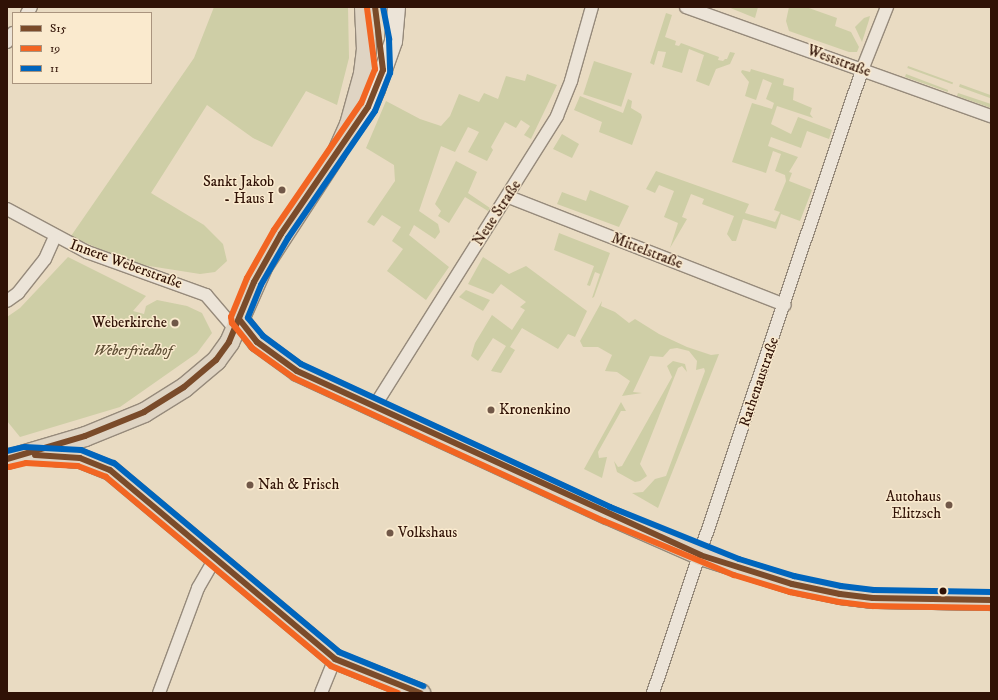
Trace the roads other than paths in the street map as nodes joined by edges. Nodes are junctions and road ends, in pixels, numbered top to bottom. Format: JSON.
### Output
{"nodes":[{"id":1,"x":364,"y":7,"type":"edge"},
{"id":2,"x":396,"y":7,"type":"edge"},
{"id":3,"x":592,"y":7,"type":"edge"},
{"id":4,"x":686,"y":7,"type":"edge"},
{"id":5,"x":887,"y":7,"type":"edge"},
{"id":6,"x":862,"y":70,"type":"junction"},
{"id":7,"x":991,"y":116,"type":"edge"},
{"id":8,"x":336,"y":153,"type":"junction"},
{"id":9,"x":509,"y":197,"type":"junction"},
{"id":10,"x":7,"y":209,"type":"edge"},
{"id":11,"x":55,"y":237,"type":"junction"},
{"id":12,"x":7,"y":301,"type":"edge"},
{"id":13,"x":785,"y":305,"type":"junction"},
{"id":14,"x":237,"y":324,"type":"junction"},
{"id":15,"x":374,"y":407,"type":"junction"},
{"id":16,"x":25,"y":455,"type":"junction"},
{"id":17,"x":7,"y":459,"type":"edge"},
{"id":18,"x":700,"y":554,"type":"junction"},
{"id":19,"x":215,"y":558,"type":"junction"},
{"id":20,"x":991,"y":600,"type":"edge"},
{"id":21,"x":335,"y":659,"type":"junction"},
{"id":22,"x":159,"y":693,"type":"edge"},
{"id":23,"x":320,"y":693,"type":"edge"},
{"id":24,"x":420,"y":693,"type":"edge"},
{"id":25,"x":653,"y":693,"type":"edge"}],
"edges":[{"from":1,"to":8,"type":"main road"},
{"from":2,"to":8,"type":"main road"},
{"from":3,"to":9,"type":"street","name":"Neue Straße"},
{"from":4,"to":6,"type":"street","name":"Weststraße"},
{"from":5,"to":6,"type":"street","name":"Rathenaustraße"},
{"from":6,"to":7,"type":"street","name":"Weststraße"},
{"from":6,"to":13,"type":"street","name":"Rathenaustraße"},
{"from":8,"to":14,"type":"main road"},
{"from":9,"to":13,"type":"street","name":"Mittelstraße"},
{"from":9,"to":15,"type":"street","name":"Neue Straße"},
{"from":10,"to":11,"type":"street","name":"Innere Weberstraße"},
{"from":11,"to":12,"type":"street"},
{"from":11,"to":14,"type":"street","name":"Innere Weberstraße"},
{"from":13,"to":18,"type":"street","name":"Rathenaustraße"},
{"from":14,"to":15,"type":"main road"},
{"from":14,"to":16,"type":"main road"},
{"from":15,"to":18,"type":"main road"},
{"from":16,"to":17,"type":"main road"},
{"from":16,"to":19,"type":"main road"},
{"from":18,"to":20,"type":"main road"},
{"from":18,"to":25,"type":"street","name":"Rathenaustraße"},
{"from":19,"to":21,"type":"main road"},
{"from":19,"to":22,"type":"street"},
{"from":21,"to":23,"type":"street"},
{"from":21,"to":24,"type":"main road"}]}
